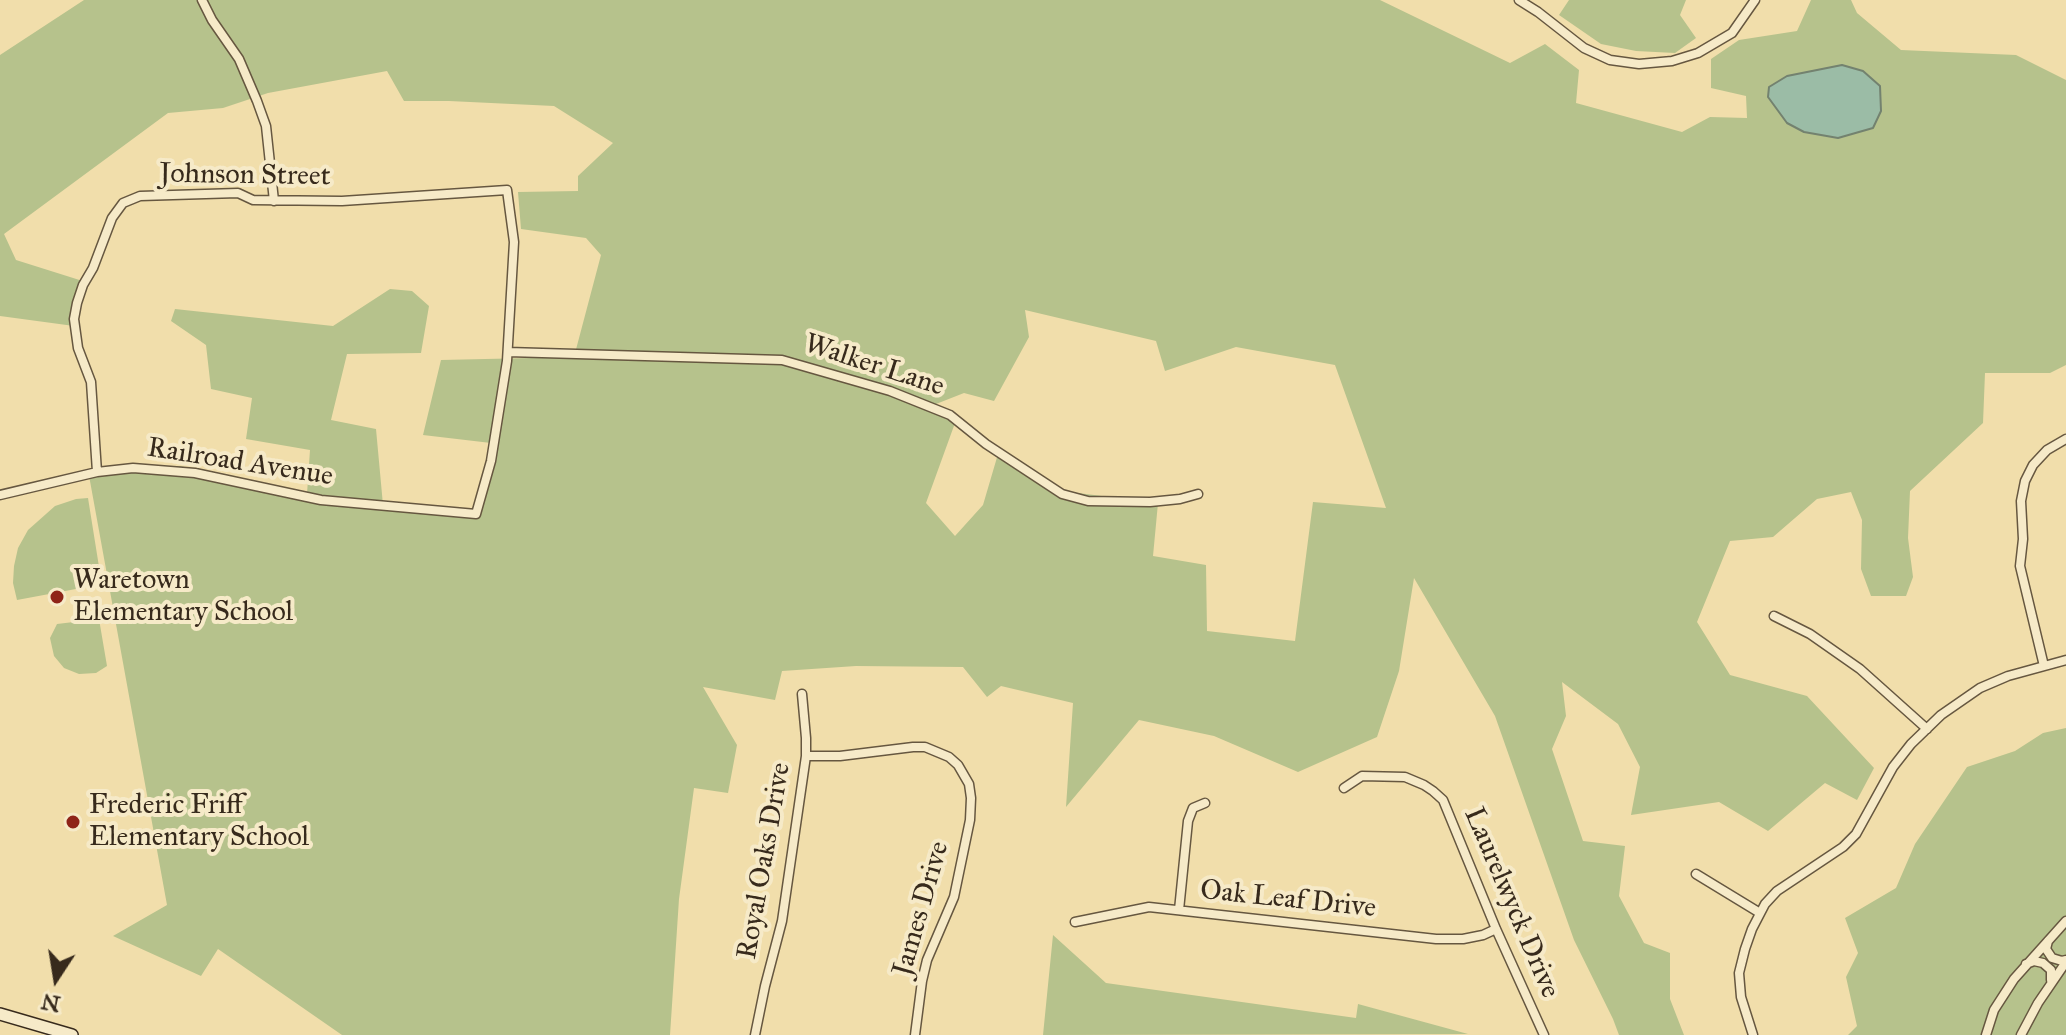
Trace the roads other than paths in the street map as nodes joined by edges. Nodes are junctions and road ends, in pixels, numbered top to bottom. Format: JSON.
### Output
{"nodes":[{"id":1,"x":202,"y":0,"type":"edge"},
{"id":2,"x":1519,"y":0,"type":"edge"},
{"id":3,"x":1755,"y":0,"type":"edge"},
{"id":4,"x":274,"y":201,"type":"junction"},
{"id":5,"x":508,"y":352,"type":"junction"},
{"id":6,"x":2066,"y":439,"type":"edge"},
{"id":7,"x":97,"y":472,"type":"junction"},
{"id":8,"x":1198,"y":494,"type":"dead end"},
{"id":9,"x":0,"y":495,"type":"edge"},
{"id":10,"x":1774,"y":616,"type":"dead end"},
{"id":11,"x":2066,"y":660,"type":"edge"},
{"id":12,"x":2044,"y":666,"type":"junction"},
{"id":13,"x":802,"y":694,"type":"dead end"},
{"id":14,"x":1927,"y":729,"type":"junction"},
{"id":15,"x":806,"y":756,"type":"junction"},
{"id":16,"x":1344,"y":788,"type":"dead end"},
{"id":17,"x":1205,"y":803,"type":"dead end"},
{"id":18,"x":1696,"y":874,"type":"dead end"},
{"id":19,"x":1179,"y":910,"type":"junction"},
{"id":20,"x":1760,"y":913,"type":"junction"},
{"id":21,"x":2066,"y":921,"type":"edge"},
{"id":22,"x":1075,"y":922,"type":"dead end"},
{"id":23,"x":1496,"y":929,"type":"junction"},
{"id":24,"x":2048,"y":941,"type":"junction"},
{"id":25,"x":2066,"y":961,"type":"edge"},
{"id":26,"x":2026,"y":964,"type":"junction"},
{"id":27,"x":2050,"y":985,"type":"junction"},
{"id":28,"x":0,"y":1014,"type":"edge"},
{"id":29,"x":72,"y":1035,"type":"edge"},
{"id":30,"x":755,"y":1035,"type":"edge"},
{"id":31,"x":915,"y":1035,"type":"edge"},
{"id":32,"x":1544,"y":1035,"type":"edge"},
{"id":33,"x":1753,"y":1035,"type":"edge"},
{"id":34,"x":1986,"y":1035,"type":"edge"},
{"id":35,"x":2021,"y":1035,"type":"edge"}],
"edges":[{"from":1,"to":4,"type":"street"},
{"from":2,"to":3,"type":"street"},
{"from":4,"to":5,"type":"street","name":"Johnson Street"},
{"from":4,"to":7,"type":"street","name":"Johnson Street"},
{"from":5,"to":7,"type":"street","name":"Railroad Avenue"},
{"from":5,"to":8,"type":"street","name":"Walker Lane"},
{"from":6,"to":12,"type":"street"},
{"from":7,"to":9,"type":"street","name":"Railroad Avenue"},
{"from":10,"to":14,"type":"street"},
{"from":11,"to":12,"type":"street"},
{"from":12,"to":14,"type":"street"},
{"from":13,"to":15,"type":"street","name":"Royal Oaks Drive"},
{"from":14,"to":20,"type":"street"},
{"from":15,"to":30,"type":"street","name":"Royal Oaks Drive"},
{"from":15,"to":31,"type":"street","name":"James Drive"},
{"from":16,"to":23,"type":"street","name":"Laurelwyck Drive"},
{"from":17,"to":19,"type":"street"},
{"from":18,"to":20,"type":"street"},
{"from":19,"to":22,"type":"street","name":"Oak Leaf Drive"},
{"from":19,"to":23,"type":"street","name":"Oak Leaf Drive"},
{"from":20,"to":33,"type":"street"},
{"from":21,"to":24,"type":"street"},
{"from":23,"to":32,"type":"street","name":"Laurelwyck Drive"},
{"from":24,"to":25,"type":"street"},
{"from":24,"to":26,"type":"street"},
{"from":25,"to":27,"type":"street"},
{"from":26,"to":27,"type":"street"},
{"from":26,"to":34,"type":"street"},
{"from":27,"to":35,"type":"street"},
{"from":28,"to":29,"type":"main road"}]}
